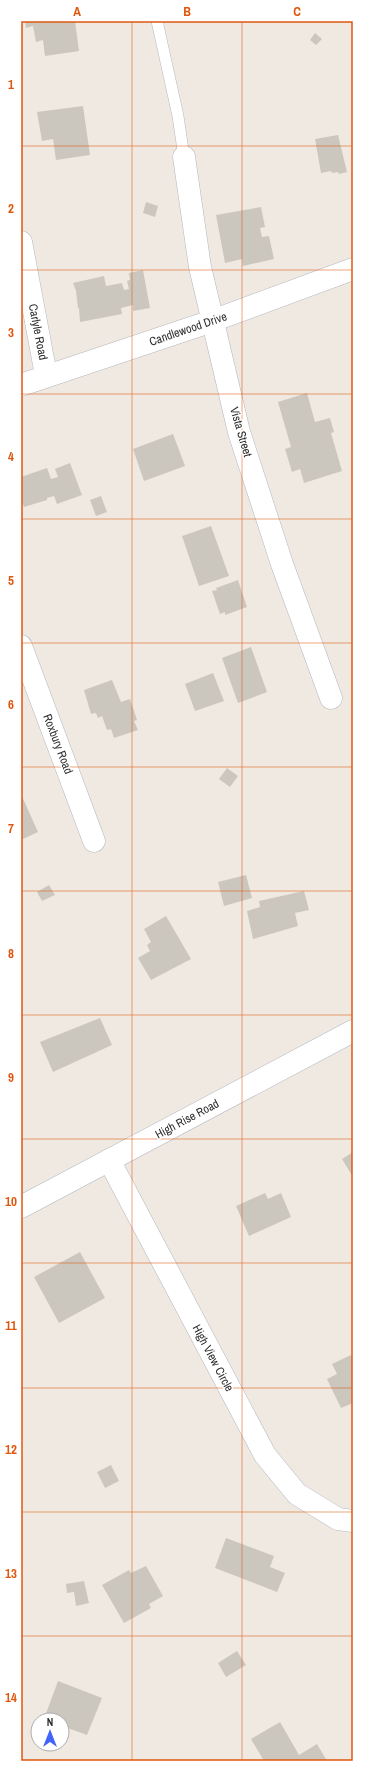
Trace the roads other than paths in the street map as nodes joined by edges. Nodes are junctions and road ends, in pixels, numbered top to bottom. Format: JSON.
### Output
{"nodes":[{"id":1,"x":157,"y":21,"type":"edge"},
{"id":2,"x":184,"y":157,"type":"joint"},
{"id":3,"x":21,"y":242,"type":"edge"},
{"id":4,"x":353,"y":269,"type":"edge"},
{"id":5,"x":212,"y":321,"type":"junction"},
{"id":6,"x":46,"y":375,"type":"junction"},
{"id":7,"x":21,"y":385,"type":"edge"},
{"id":8,"x":21,"y":646,"type":"edge"},
{"id":9,"x":331,"y":698,"type":"dead end"},
{"id":10,"x":94,"y":841,"type":"dead end"},
{"id":11,"x":353,"y":1032,"type":"edge"},
{"id":12,"x":109,"y":1160,"type":"junction"},
{"id":13,"x":21,"y":1207,"type":"edge"},
{"id":14,"x":353,"y":1522,"type":"edge"}],
"edges":[{"from":1,"to":2,"type":"lane"},
{"from":2,"to":5,"type":"street","name":"Vista Street"},
{"from":3,"to":6,"type":"street","name":"Carlyle Road"},
{"from":4,"to":5,"type":"street","name":"Candlewood Drive"},
{"from":5,"to":6,"type":"street","name":"Candlewood Drive"},
{"from":5,"to":9,"type":"street","name":"Vista Street"},
{"from":6,"to":7,"type":"street","name":"Candlewood Drive"},
{"from":8,"to":10,"type":"street","name":"Roxbury Road"},
{"from":11,"to":12,"type":"street","name":"High Rise Road"},
{"from":12,"to":13,"type":"street","name":"High Rise Road"},
{"from":12,"to":14,"type":"street","name":"High View Circle"}]}
